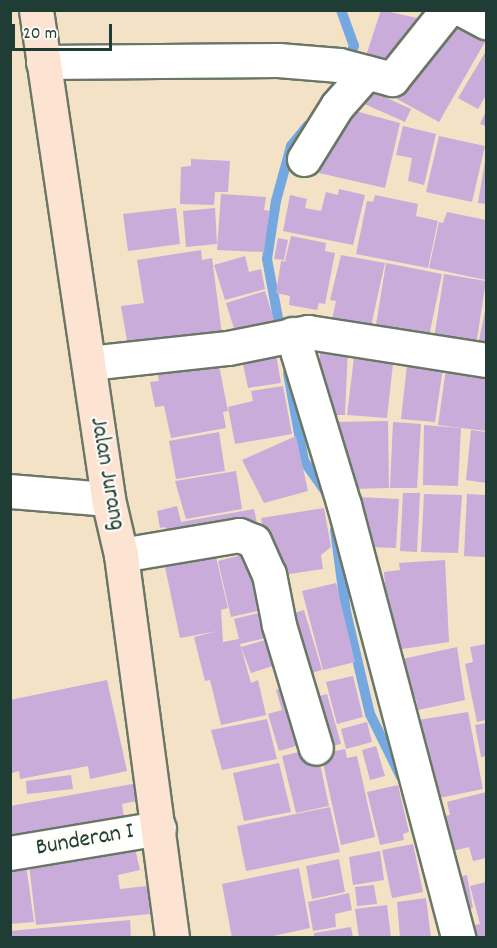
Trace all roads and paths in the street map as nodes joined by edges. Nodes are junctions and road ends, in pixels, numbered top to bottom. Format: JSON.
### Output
{"nodes":[{"id":1,"x":36,"y":10,"type":"edge"},
{"id":2,"x":447,"y":10,"type":"edge"},
{"id":3,"x":463,"y":10,"type":"edge"},
{"id":4,"x":486,"y":22,"type":"edge"},
{"id":5,"x":43,"y":62,"type":"junction"},
{"id":6,"x":367,"y":72,"type":"junction"},
{"id":7,"x":304,"y":159,"type":"dead end"},
{"id":8,"x":292,"y":334,"type":"junction"},
{"id":9,"x":486,"y":360,"type":"edge"},
{"id":10,"x":89,"y":363,"type":"junction"},
{"id":11,"x":10,"y":491,"type":"edge"},
{"id":12,"x":108,"y":499,"type":"junction"},
{"id":13,"x":121,"y":555,"type":"junction"},
{"id":14,"x":316,"y":748,"type":"dead end"},
{"id":15,"x":159,"y":828,"type":"junction"},
{"id":16,"x":10,"y":853,"type":"edge"},
{"id":17,"x":172,"y":938,"type":"edge"},
{"id":18,"x":458,"y":938,"type":"edge"}],
"edges":[{"from":1,"to":5,"type":"main road","name":"Jalan Jurang"},
{"from":2,"to":6,"type":"street"},
{"from":3,"to":4,"type":"street"},
{"from":5,"to":6,"type":"street"},
{"from":5,"to":10,"type":"main road","name":"Jalan Jurang"},
{"from":6,"to":7,"type":"street"},
{"from":8,"to":9,"type":"street"},
{"from":8,"to":10,"type":"street"},
{"from":8,"to":18,"type":"street"},
{"from":10,"to":12,"type":"main road","name":"Jalan Jurang"},
{"from":11,"to":12,"type":"street"},
{"from":12,"to":13,"type":"main road","name":"Jalan Jurang"},
{"from":13,"to":14,"type":"street"},
{"from":13,"to":15,"type":"main road","name":"Jalan Jurang"},
{"from":15,"to":16,"type":"street","name":"Bunderan I"},
{"from":15,"to":17,"type":"main road","name":"Jalan Jurang"}]}
